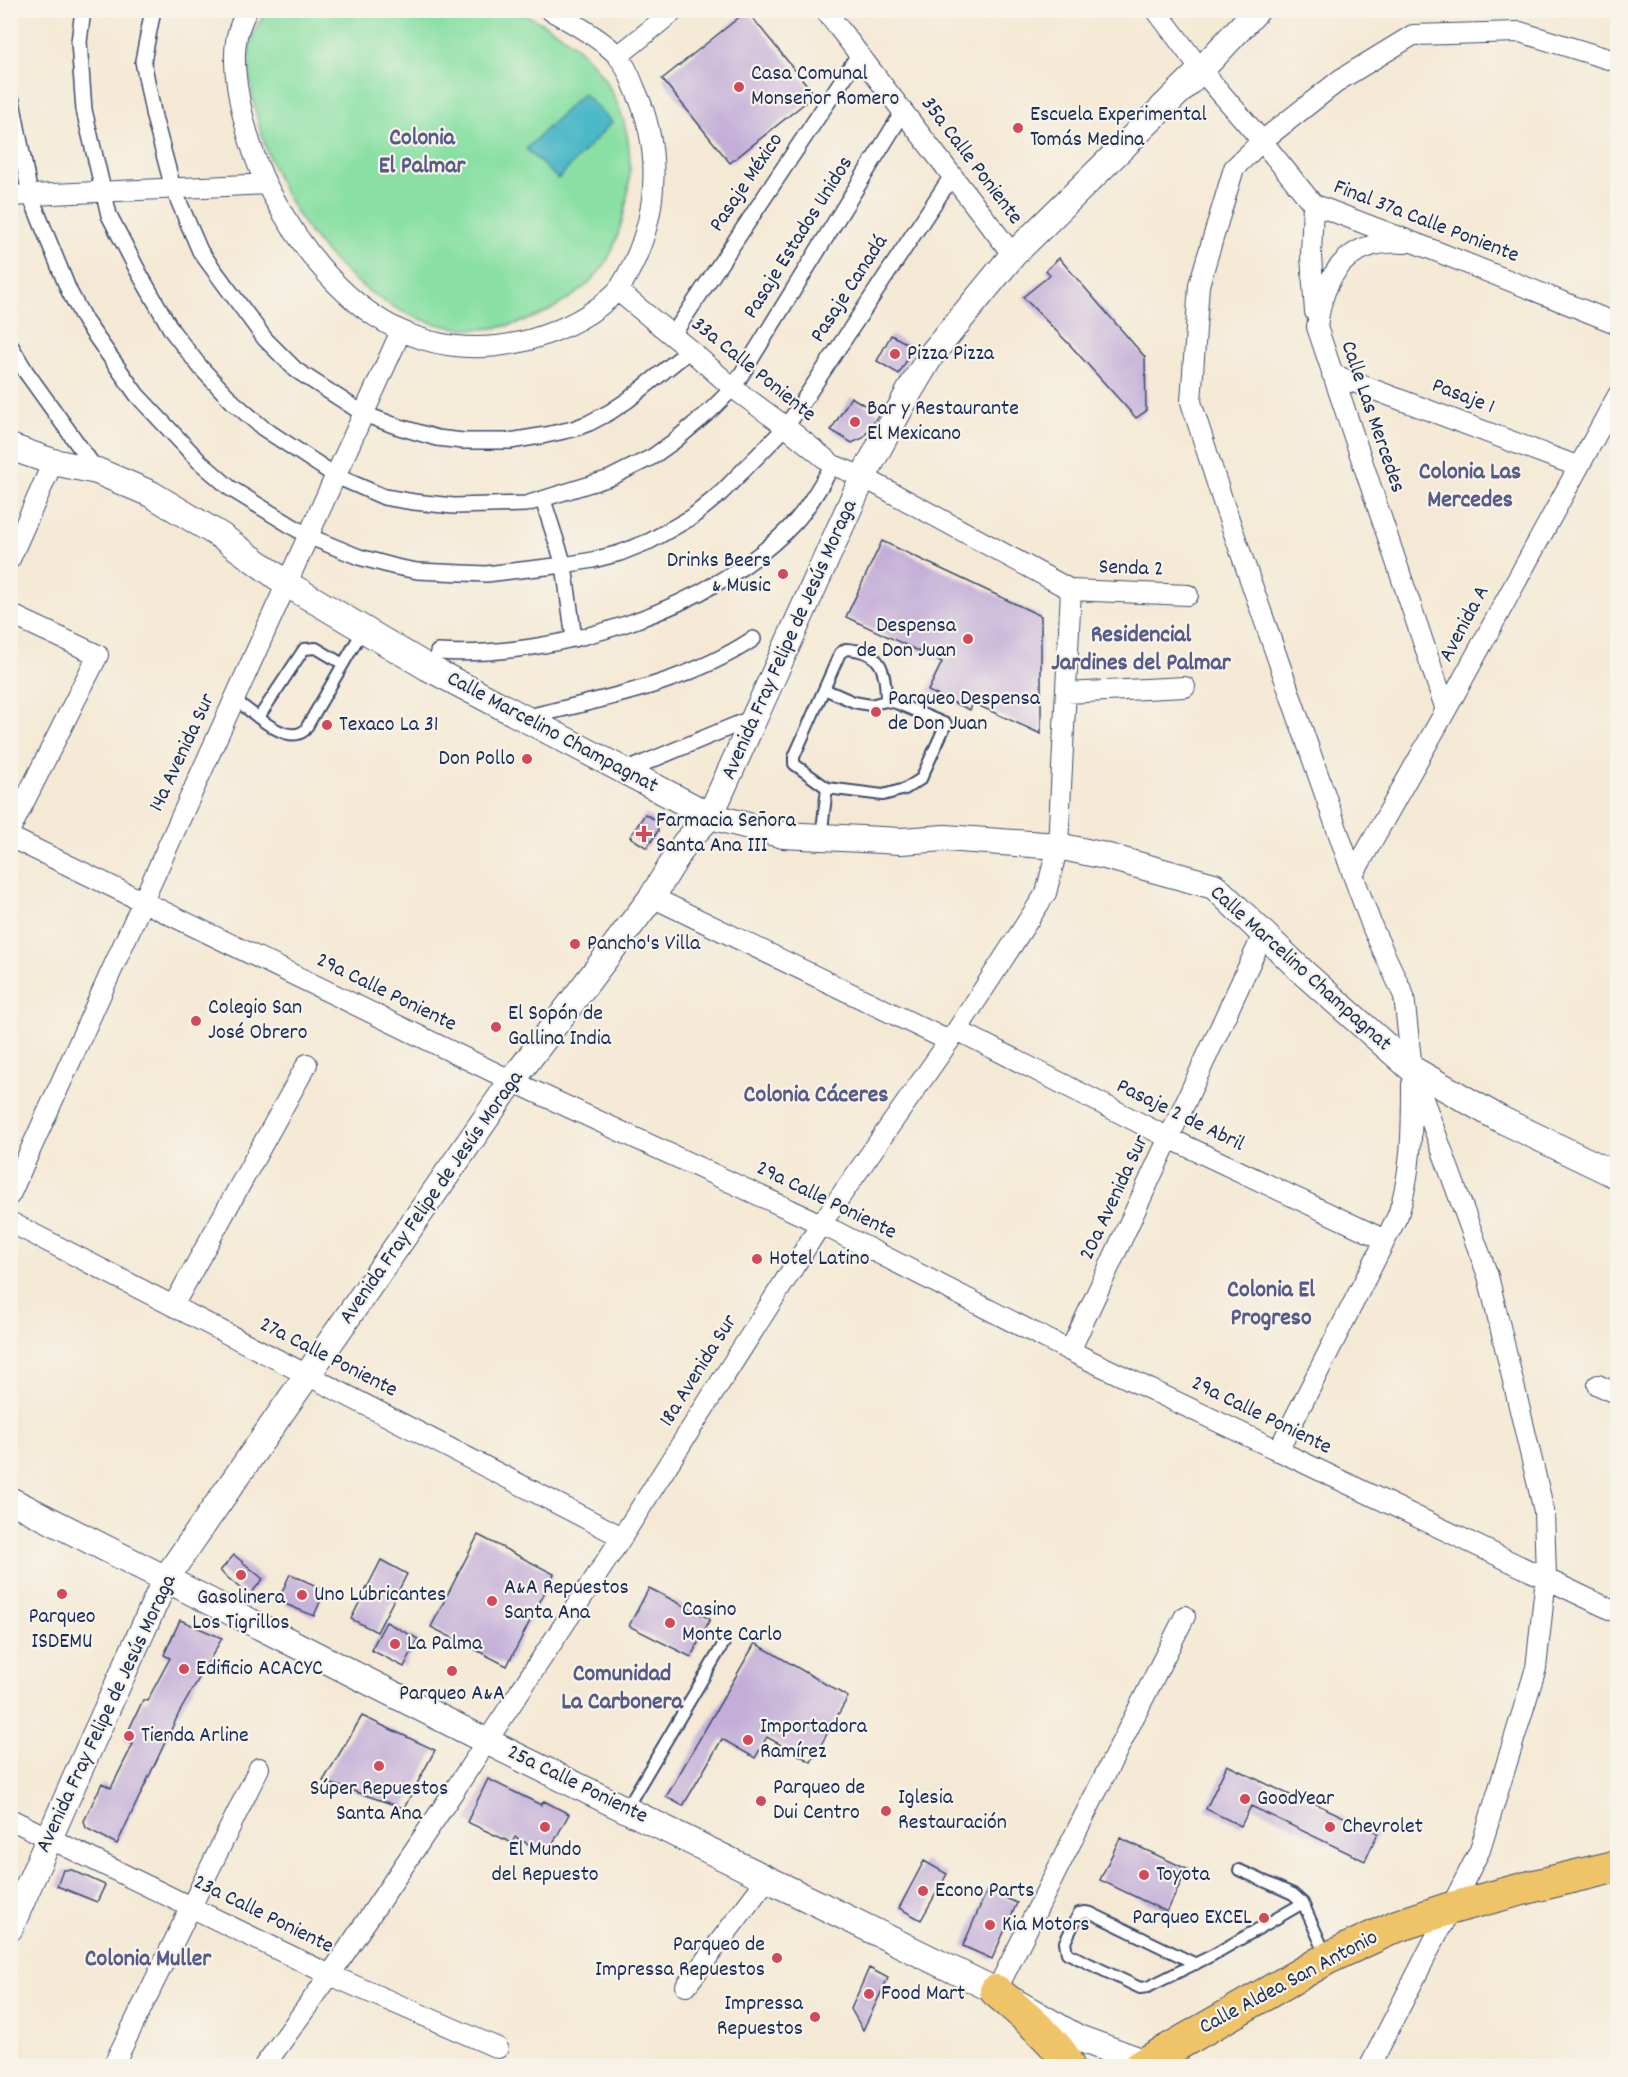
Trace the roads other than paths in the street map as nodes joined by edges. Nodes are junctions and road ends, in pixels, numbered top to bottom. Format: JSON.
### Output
{"nodes":[{"id":1,"x":83,"y":10,"type":"edge"},
{"id":2,"x":153,"y":10,"type":"edge"},
{"id":3,"x":247,"y":10,"type":"edge"},
{"id":4,"x":550,"y":10,"type":"edge"},
{"id":5,"x":675,"y":10,"type":"edge"},
{"id":6,"x":825,"y":10,"type":"edge"},
{"id":7,"x":1156,"y":10,"type":"edge"},
{"id":8,"x":1257,"y":10,"type":"edge"},
{"id":9,"x":859,"y":55,"type":"junction"},
{"id":10,"x":618,"y":56,"type":"junction"},
{"id":11,"x":1617,"y":62,"type":"edge"},
{"id":12,"x":1201,"y":70,"type":"junction"},
{"id":13,"x":12,"y":101,"type":"edge"},
{"id":14,"x":903,"y":112,"type":"junction"},
{"id":15,"x":1262,"y":141,"type":"junction"},
{"id":16,"x":952,"y":176,"type":"junction"},
{"id":17,"x":266,"y":184,"type":"junction"},
{"id":18,"x":173,"y":188,"type":"junction"},
{"id":19,"x":102,"y":192,"type":"junction"},
{"id":20,"x":20,"y":195,"type":"edge"},
{"id":21,"x":1313,"y":204,"type":"junction"},
{"id":22,"x":1428,"y":248,"type":"junction"},
{"id":23,"x":1013,"y":255,"type":"junction"},
{"id":24,"x":618,"y":291,"type":"junction"},
{"id":25,"x":1617,"y":324,"type":"edge"},
{"id":26,"x":1317,"y":327,"type":"junction"},
{"id":27,"x":401,"y":332,"type":"junction"},
{"id":28,"x":672,"y":336,"type":"junction"},
{"id":29,"x":10,"y":345,"type":"edge"},
{"id":30,"x":690,"y":350,"type":"junction"},
{"id":31,"x":1332,"y":374,"type":"junction"},
{"id":32,"x":733,"y":388,"type":"junction"},
{"id":33,"x":1617,"y":395,"type":"edge"},
{"id":34,"x":364,"y":414,"type":"junction"},
{"id":35,"x":786,"y":427,"type":"junction"},
{"id":36,"x":10,"y":447,"type":"edge"},
{"id":37,"x":53,"y":462,"type":"junction"},
{"id":38,"x":833,"y":465,"type":"junction"},
{"id":39,"x":1577,"y":466,"type":"junction"},
{"id":40,"x":97,"y":471,"type":"junction"},
{"id":41,"x":336,"y":476,"type":"junction"},
{"id":42,"x":864,"y":477,"type":"junction"},
{"id":43,"x":543,"y":500,"type":"junction"},
{"id":44,"x":308,"y":536,"type":"junction"},
{"id":45,"x":10,"y":559,"type":"edge"},
{"id":46,"x":564,"y":565,"type":"junction"},
{"id":47,"x":287,"y":584,"type":"junction"},
{"id":48,"x":1071,"y":590,"type":"junction"},
{"id":49,"x":1188,"y":595,"type":"dead end"},
{"id":50,"x":10,"y":614,"type":"edge"},
{"id":51,"x":363,"y":629,"type":"junction"},
{"id":52,"x":574,"y":639,"type":"junction"},
{"id":53,"x":753,"y":639,"type":"dead end"},
{"id":54,"x":438,"y":652,"type":"dead end"},
{"id":55,"x":343,"y":664,"type":"junction"},
{"id":56,"x":1185,"y":687,"type":"dead end"},
{"id":57,"x":824,"y":689,"type":"junction"},
{"id":58,"x":1066,"y":693,"type":"junction"},
{"id":59,"x":234,"y":699,"type":"junction"},
{"id":60,"x":886,"y":701,"type":"junction"},
{"id":61,"x":1446,"y":710,"type":"junction"},
{"id":62,"x":757,"y":716,"type":"junction"},
{"id":63,"x":259,"y":717,"type":"junction"},
{"id":64,"x":524,"y":718,"type":"junction"},
{"id":65,"x":625,"y":771,"type":"junction"},
{"id":66,"x":827,"y":788,"type":"junction"},
{"id":67,"x":710,"y":816,"type":"junction"},
{"id":68,"x":10,"y":830,"type":"edge"},
{"id":69,"x":10,"y":837,"type":"edge"},
{"id":70,"x":821,"y":838,"type":"junction"},
{"id":71,"x":1058,"y":846,"type":"junction"},
{"id":72,"x":1353,"y":875,"type":"junction"},
{"id":73,"x":652,"y":897,"type":"junction"},
{"id":74,"x":142,"y":901,"type":"junction"},
{"id":75,"x":1263,"y":935,"type":"junction"},
{"id":76,"x":953,"y":1036,"type":"junction"},
{"id":77,"x":307,"y":1064,"type":"dead end"},
{"id":78,"x":1412,"y":1069,"type":"junction"},
{"id":79,"x":512,"y":1081,"type":"junction"},
{"id":80,"x":1169,"y":1138,"type":"junction"},
{"id":81,"x":1617,"y":1176,"type":"edge"},
{"id":82,"x":10,"y":1195,"type":"edge"},
{"id":83,"x":10,"y":1222,"type":"edge"},
{"id":84,"x":821,"y":1224,"type":"junction"},
{"id":85,"x":1385,"y":1240,"type":"junction"},
{"id":86,"x":174,"y":1306,"type":"junction"},
{"id":87,"x":1070,"y":1351,"type":"junction"},
{"id":88,"x":308,"y":1375,"type":"junction"},
{"id":89,"x":1598,"y":1385,"type":"dead end"},
{"id":90,"x":1617,"y":1394,"type":"edge"},
{"id":91,"x":1278,"y":1451,"type":"junction"},
{"id":92,"x":10,"y":1500,"type":"edge"},
{"id":93,"x":622,"y":1537,"type":"junction"},
{"id":94,"x":1546,"y":1577,"type":"junction"},
{"id":95,"x":166,"y":1578,"type":"junction"},
{"id":96,"x":1617,"y":1613,"type":"edge"},
{"id":97,"x":1185,"y":1616,"type":"dead end"},
{"id":98,"x":724,"y":1643,"type":"dead end"},
{"id":99,"x":486,"y":1741,"type":"junction"},
{"id":100,"x":259,"y":1768,"type":"dead end"},
{"id":101,"x":626,"y":1809,"type":"junction"},
{"id":102,"x":10,"y":1819,"type":"edge"},
{"id":103,"x":49,"y":1838,"type":"junction"},
{"id":104,"x":1617,"y":1866,"type":"edge"},
{"id":105,"x":1239,"y":1870,"type":"dead end"},
{"id":106,"x":767,"y":1879,"type":"junction"},
{"id":107,"x":1303,"y":1903,"type":"junction"},
{"id":108,"x":191,"y":1906,"type":"junction"},
{"id":109,"x":1448,"y":1909,"type":"junction"},
{"id":110,"x":10,"y":1928,"type":"edge"},
{"id":111,"x":1328,"y":1958,"type":"junction"},
{"id":112,"x":1196,"y":1964,"type":"junction"},
{"id":113,"x":330,"y":1974,"type":"junction"},
{"id":114,"x":686,"y":1986,"type":"dead end"},
{"id":115,"x":996,"y":1991,"type":"junction"},
{"id":116,"x":498,"y":2048,"type":"dead end"},
{"id":117,"x":1143,"y":2065,"type":"edge"},
{"id":118,"x":113,"y":2067,"type":"edge"},
{"id":119,"x":264,"y":2067,"type":"edge"},
{"id":120,"x":1068,"y":2067,"type":"edge"},
{"id":121,"x":1370,"y":2067,"type":"edge"}],
"edges":[{"from":1,"to":19,"type":"street","name":"Pasaje Estados Unidos"},
{"from":2,"to":18,"type":"street"},
{"from":3,"to":17,"type":"street"},
{"from":4,"to":10,"type":"street"},
{"from":5,"to":10,"type":"street"},
{"from":6,"to":9,"type":"street","name":"35a Calle Poniente"},
{"from":7,"to":12,"type":"street","name":"Final 37a Calle Poniente"},
{"from":8,"to":12,"type":"street","name":"Avenida Fray Felipe de Jesús Moraga"},
{"from":9,"to":14,"type":"street","name":"35a Calle Poniente"},
{"from":9,"to":28,"type":"street","name":"Pasaje México"},
{"from":10,"to":24,"type":"street"},
{"from":11,"to":15,"type":"street"},
{"from":12,"to":15,"type":"street","name":"Final 37a Calle Poniente"},
{"from":12,"to":23,"type":"street","name":"Avenida Fray Felipe de Jesús Moraga"},
{"from":13,"to":20,"type":"street","name":"Pasaje Canadá"},
{"from":14,"to":16,"type":"street","name":"35a Calle Poniente"},
{"from":14,"to":32,"type":"street","name":"Pasaje Estados Unidos"},
{"from":15,"to":21,"type":"street","name":"Final 37a Calle Poniente"},
{"from":15,"to":72,"type":"street"},
{"from":16,"to":23,"type":"street","name":"35a Calle Poniente"},
{"from":16,"to":35,"type":"street","name":"Pasaje Canadá"},
{"from":17,"to":18,"type":"street"},
{"from":17,"to":27,"type":"street"},
{"from":18,"to":19,"type":"street"},
{"from":18,"to":34,"type":"street"},
{"from":19,"to":20,"type":"street"},
{"from":19,"to":41,"type":"street","name":"Pasaje Estados Unidos"},
{"from":20,"to":44,"type":"street","name":"Pasaje Canadá"},
{"from":21,"to":22,"type":"street","name":"Final 37a Calle Poniente"},
{"from":21,"to":26,"type":"street"},
{"from":22,"to":25,"type":"street","name":"Final 37a Calle Poniente"},
{"from":22,"to":26,"type":"street","name":"Calle Las Mercedes"},
{"from":23,"to":42,"type":"street","name":"Avenida Fray Felipe de Jesús Moraga"},
{"from":24,"to":27,"type":"street"},
{"from":24,"to":28,"type":"street","name":"33a Calle Poniente"},
{"from":26,"to":31,"type":"street","name":"Calle Las Mercedes"},
{"from":27,"to":34,"type":"street","name":"14a Avenida Sur"},
{"from":28,"to":30,"type":"street","name":"33a Calle Poniente"},
{"from":29,"to":40,"type":"street"},
{"from":30,"to":32,"type":"street","name":"33a Calle Poniente"},
{"from":30,"to":34,"type":"street"},
{"from":31,"to":39,"type":"street","name":"Pasaje 1"},
{"from":31,"to":61,"type":"street","name":"Calle Las Mercedes"},
{"from":32,"to":35,"type":"street","name":"33a Calle Poniente"},
{"from":32,"to":43,"type":"street","name":"Pasaje Estados Unidos"},
{"from":33,"to":39,"type":"street","name":"Avenida A"},
{"from":34,"to":41,"type":"street","name":"14a Avenida Sur"},
{"from":35,"to":38,"type":"street","name":"33a Calle Poniente"},
{"from":35,"to":46,"type":"street","name":"Pasaje Canadá"},
{"from":36,"to":37,"type":"street","name":"Calle Marcelino Champagnat"},
{"from":37,"to":40,"type":"street","name":"Calle Marcelino Champagnat"},
{"from":37,"to":45,"type":"street"},
{"from":38,"to":42,"type":"street","name":"33a Calle Poniente"},
{"from":38,"to":52,"type":"street"},
{"from":39,"to":61,"type":"street","name":"Avenida A"},
{"from":40,"to":47,"type":"street","name":"Calle Marcelino Champagnat"},
{"from":41,"to":43,"type":"street","name":"Pasaje Estados Unidos"},
{"from":41,"to":44,"type":"street","name":"14a Avenida Sur"},
{"from":42,"to":48,"type":"street","name":"33a Calle Poniente"},
{"from":42,"to":62,"type":"street","name":"Avenida Fray Felipe de Jesús Moraga"},
{"from":43,"to":46,"type":"street"},
{"from":44,"to":46,"type":"street","name":"Pasaje Canadá"},
{"from":44,"to":47,"type":"street","name":"14a Avenida Sur"},
{"from":46,"to":52,"type":"street"},
{"from":47,"to":51,"type":"street","name":"Calle Marcelino Champagnat"},
{"from":47,"to":59,"type":"street","name":"14a Avenida Sur"},
{"from":48,"to":49,"type":"street","name":"Senda 2"},
{"from":48,"to":58,"type":"street","name":"18a Avenida Sur"},
{"from":50,"to":68,"type":"street"},
{"from":51,"to":55,"type":"lane"},
{"from":51,"to":64,"type":"street","name":"Calle Marcelino Champagnat"},
{"from":52,"to":54,"type":"street"},
{"from":53,"to":64,"type":"street"},
{"from":55,"to":63,"type":"lane"},
{"from":55,"to":63,"type":"lane"},
{"from":56,"to":58,"type":"street"},
{"from":57,"to":60,"type":"lane"},
{"from":57,"to":60,"type":"lane"},
{"from":57,"to":66,"type":"lane"},
{"from":58,"to":71,"type":"street","name":"18a Avenida Sur"},
{"from":59,"to":63,"type":"lane"},
{"from":59,"to":74,"type":"street","name":"14a Avenida Sur"},
{"from":60,"to":66,"type":"lane"},
{"from":61,"to":72,"type":"street","name":"Avenida A"},
{"from":62,"to":65,"type":"street"},
{"from":62,"to":67,"type":"street","name":"Avenida Fray Felipe de Jesús Moraga"},
{"from":64,"to":65,"type":"street","name":"Calle Marcelino Champagnat"},
{"from":65,"to":67,"type":"street","name":"Calle Marcelino Champagnat"},
{"from":66,"to":70,"type":"lane"},
{"from":67,"to":70,"type":"street","name":"Calle Marcelino Champagnat"},
{"from":67,"to":73,"type":"street","name":"Avenida Fray Felipe de Jesús Moraga"},
{"from":69,"to":74,"type":"street","name":"29a Calle Poniente"},
{"from":70,"to":71,"type":"street","name":"Calle Marcelino Champagnat"},
{"from":71,"to":75,"type":"street","name":"Calle Marcelino Champagnat"},
{"from":71,"to":76,"type":"street","name":"18a Avenida Sur"},
{"from":72,"to":78,"type":"street"},
{"from":73,"to":76,"type":"street","name":"Pasaje 2 de Abril"},
{"from":73,"to":79,"type":"street","name":"Avenida Fray Felipe de Jesús Moraga"},
{"from":74,"to":79,"type":"street","name":"29a Calle Poniente"},
{"from":74,"to":82,"type":"street","name":"14a Avenida Sur"},
{"from":75,"to":78,"type":"street","name":"Calle Marcelino Champagnat"},
{"from":75,"to":80,"type":"street","name":"20a Avenida Sur"},
{"from":76,"to":80,"type":"street","name":"Pasaje 2 de Abril"},
{"from":76,"to":84,"type":"street","name":"18a Avenida Sur"},
{"from":77,"to":86,"type":"street"},
{"from":78,"to":81,"type":"street","name":"Calle Marcelino Champagnat"},
{"from":78,"to":85,"type":"street"},
{"from":78,"to":94,"type":"street"},
{"from":79,"to":84,"type":"street","name":"29a Calle Poniente"},
{"from":79,"to":88,"type":"street","name":"Avenida Fray Felipe de Jesús Moraga"},
{"from":80,"to":85,"type":"street","name":"Pasaje 2 de Abril"},
{"from":80,"to":87,"type":"street","name":"20a Avenida Sur"},
{"from":83,"to":86,"type":"street","name":"27a Calle Poniente"},
{"from":84,"to":87,"type":"street","name":"29a Calle Poniente"},
{"from":84,"to":93,"type":"street","name":"18a Avenida Sur"},
{"from":85,"to":91,"type":"street"},
{"from":86,"to":88,"type":"street","name":"27a Calle Poniente"},
{"from":87,"to":91,"type":"street","name":"29a Calle Poniente"},
{"from":88,"to":93,"type":"street","name":"27a Calle Poniente"},
{"from":88,"to":95,"type":"street","name":"Avenida Fray Felipe de Jesús Moraga"},
{"from":89,"to":90,"type":"street"},
{"from":91,"to":94,"type":"street","name":"29a Calle Poniente"},
{"from":92,"to":95,"type":"street","name":"25a Calle Poniente"},
{"from":93,"to":99,"type":"street","name":"18a Avenida Sur"},
{"from":94,"to":96,"type":"street","name":"29a Calle Poniente"},
{"from":94,"to":109,"type":"street"},
{"from":95,"to":99,"type":"street","name":"25a Calle Poniente"},
{"from":95,"to":103,"type":"street","name":"Avenida Fray Felipe de Jesús Moraga"},
{"from":97,"to":115,"type":"street"},
{"from":98,"to":101,"type":"lane"},
{"from":99,"to":101,"type":"street","name":"25a Calle Poniente"},
{"from":99,"to":113,"type":"street","name":"18a Avenida Sur"},
{"from":100,"to":108,"type":"street"},
{"from":101,"to":106,"type":"street","name":"25a Calle Poniente"},
{"from":102,"to":103,"type":"street","name":"23a Calle Poniente"},
{"from":103,"to":108,"type":"street","name":"23a Calle Poniente"},
{"from":103,"to":110,"type":"street","name":"Avenida Fray Felipe de Jesús Moraga"},
{"from":104,"to":109,"type":"main road","name":"Calle Aldea San Antonio"},
{"from":105,"to":107,"type":"lane"},
{"from":106,"to":114,"type":"street"},
{"from":106,"to":115,"type":"street","name":"25a Calle Poniente"},
{"from":107,"to":111,"type":"lane"},
{"from":107,"to":112,"type":"lane"},
{"from":108,"to":113,"type":"street","name":"23a Calle Poniente"},
{"from":108,"to":118,"type":"street"},
{"from":109,"to":111,"type":"main road","name":"Calle Aldea San Antonio"},
{"from":109,"to":121,"type":"street"},
{"from":111,"to":117,"type":"main road","name":"Calle Aldea San Antonio"},
{"from":112,"to":112,"type":"lane"},
{"from":113,"to":116,"type":"street","name":"23a Calle Poniente"},
{"from":113,"to":119,"type":"street","name":"18a Avenida Sur"},
{"from":115,"to":117,"type":"street","name":"25a Calle Poniente"},
{"from":115,"to":120,"type":"main road"}]}
